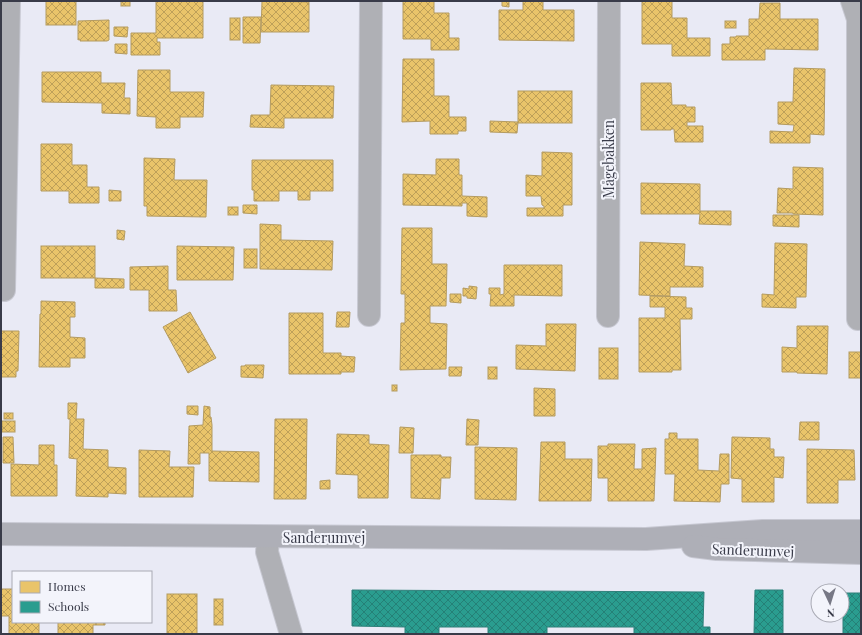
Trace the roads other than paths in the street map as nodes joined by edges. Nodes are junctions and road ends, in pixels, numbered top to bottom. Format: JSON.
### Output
{"nodes":[{"id":1,"x":9,"y":1,"type":"edge"},
{"id":2,"x":371,"y":1,"type":"edge"},
{"id":3,"x":609,"y":1,"type":"edge"},
{"id":4,"x":852,"y":1,"type":"edge"},
{"id":5,"x":4,"y":290,"type":"dead end"},
{"id":6,"x":369,"y":315,"type":"dead end"},
{"id":7,"x":608,"y":316,"type":"dead end"},
{"id":8,"x":858,"y":318,"type":"dead end"},
{"id":9,"x":861,"y":531,"type":"edge"},
{"id":10,"x":1,"y":534,"type":"edge"},
{"id":11,"x":268,"y":537,"type":"junction"},
{"id":12,"x":646,"y":539,"type":"junction"},
{"id":13,"x":861,"y":553,"type":"edge"},
{"id":14,"x":291,"y":634,"type":"edge"}],
"edges":[{"from":1,"to":5,"type":"street"},
{"from":2,"to":6,"type":"street"},
{"from":3,"to":7,"type":"street","name":"Mågebakken"},
{"from":4,"to":8,"type":"street"},
{"from":9,"to":12,"type":"street","name":"Sanderumvej"},
{"from":10,"to":11,"type":"street","name":"Sanderumvej"},
{"from":11,"to":12,"type":"street","name":"Sanderumvej"},
{"from":11,"to":14,"type":"street"},
{"from":12,"to":13,"type":"street","name":"Sanderumvej"}]}
